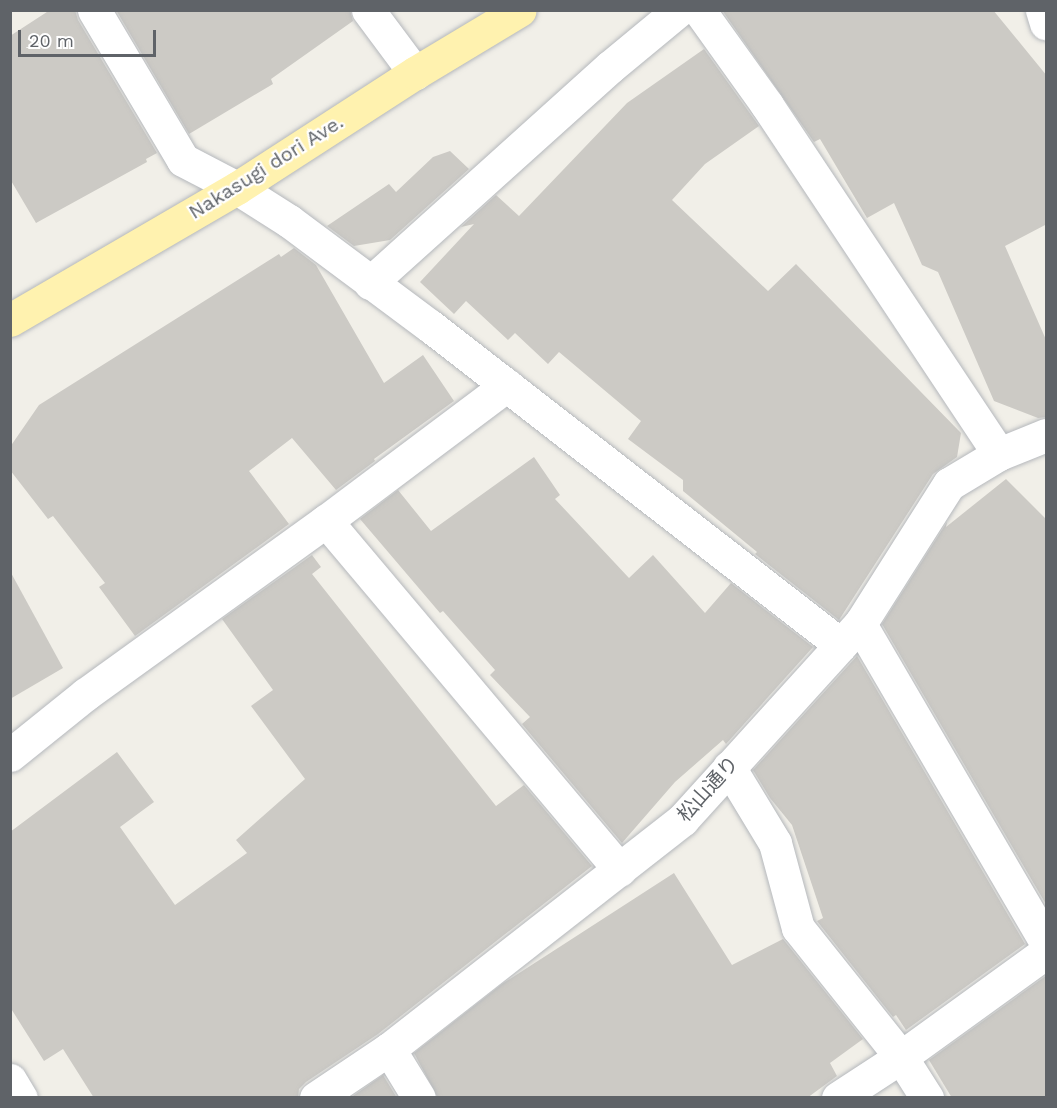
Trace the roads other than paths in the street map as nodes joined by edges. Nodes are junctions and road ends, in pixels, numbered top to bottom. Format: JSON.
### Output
{"nodes":[{"id":1,"x":94,"y":10,"type":"edge"},
{"id":2,"x":368,"y":10,"type":"edge"},
{"id":3,"x":520,"y":10,"type":"edge"},
{"id":4,"x":679,"y":10,"type":"edge"},
{"id":5,"x":699,"y":10,"type":"edge"},
{"id":6,"x":1042,"y":10,"type":"edge"},
{"id":7,"x":1047,"y":23,"type":"edge"},
{"id":8,"x":415,"y":73,"type":"junction"},
{"id":9,"x":237,"y":188,"type":"junction"},
{"id":10,"x":370,"y":283,"type":"junction"},
{"id":11,"x":10,"y":320,"type":"edge"},
{"id":12,"x":507,"y":386,"type":"junction"},
{"id":13,"x":1047,"y":435,"type":"edge"},
{"id":14,"x":999,"y":454,"type":"junction"},
{"id":15,"x":326,"y":521,"type":"junction"},
{"id":16,"x":850,"y":635,"type":"junction"},
{"id":17,"x":10,"y":755,"type":"edge"},
{"id":18,"x":729,"y":767,"type":"junction"},
{"id":19,"x":620,"y":870,"type":"junction"},
{"id":20,"x":1047,"y":942,"type":"edge"},
{"id":21,"x":1047,"y":952,"type":"edge"},
{"id":22,"x":389,"y":1049,"type":"junction"},
{"id":23,"x":901,"y":1057,"type":"junction"},
{"id":24,"x":10,"y":1080,"type":"edge"},
{"id":25,"x":21,"y":1098,"type":"edge"},
{"id":26,"x":316,"y":1098,"type":"edge"},
{"id":27,"x":419,"y":1098,"type":"edge"},
{"id":28,"x":838,"y":1098,"type":"edge"},
{"id":29,"x":927,"y":1098,"type":"edge"}],
"edges":[{"from":1,"to":9,"type":"street"},
{"from":2,"to":8,"type":"street"},
{"from":3,"to":8,"type":"main road","name":"Nakasugi dori Ave."},
{"from":4,"to":10,"type":"street"},
{"from":5,"to":14,"type":"street"},
{"from":6,"to":7,"type":"street"},
{"from":8,"to":9,"type":"main road","name":"Nakasugi dori Ave."},
{"from":9,"to":10,"type":"street"},
{"from":9,"to":11,"type":"main road","name":"Nakasugi dori Ave."},
{"from":10,"to":12,"type":"street"},
{"from":12,"to":15,"type":"street"},
{"from":12,"to":16,"type":"street"},
{"from":13,"to":14,"type":"street","name":"松山通り"},
{"from":14,"to":16,"type":"street","name":"松山通り"},
{"from":15,"to":17,"type":"street"},
{"from":15,"to":19,"type":"street"},
{"from":16,"to":18,"type":"street","name":"松山通り"},
{"from":16,"to":20,"type":"street"},
{"from":18,"to":19,"type":"street","name":"松山通り"},
{"from":18,"to":23,"type":"street"},
{"from":19,"to":22,"type":"street","name":"松山通り"},
{"from":21,"to":23,"type":"street"},
{"from":22,"to":26,"type":"street","name":"松山通り"},
{"from":22,"to":27,"type":"street"},
{"from":23,"to":28,"type":"street"},
{"from":23,"to":29,"type":"street"},
{"from":24,"to":25,"type":"street"}]}
